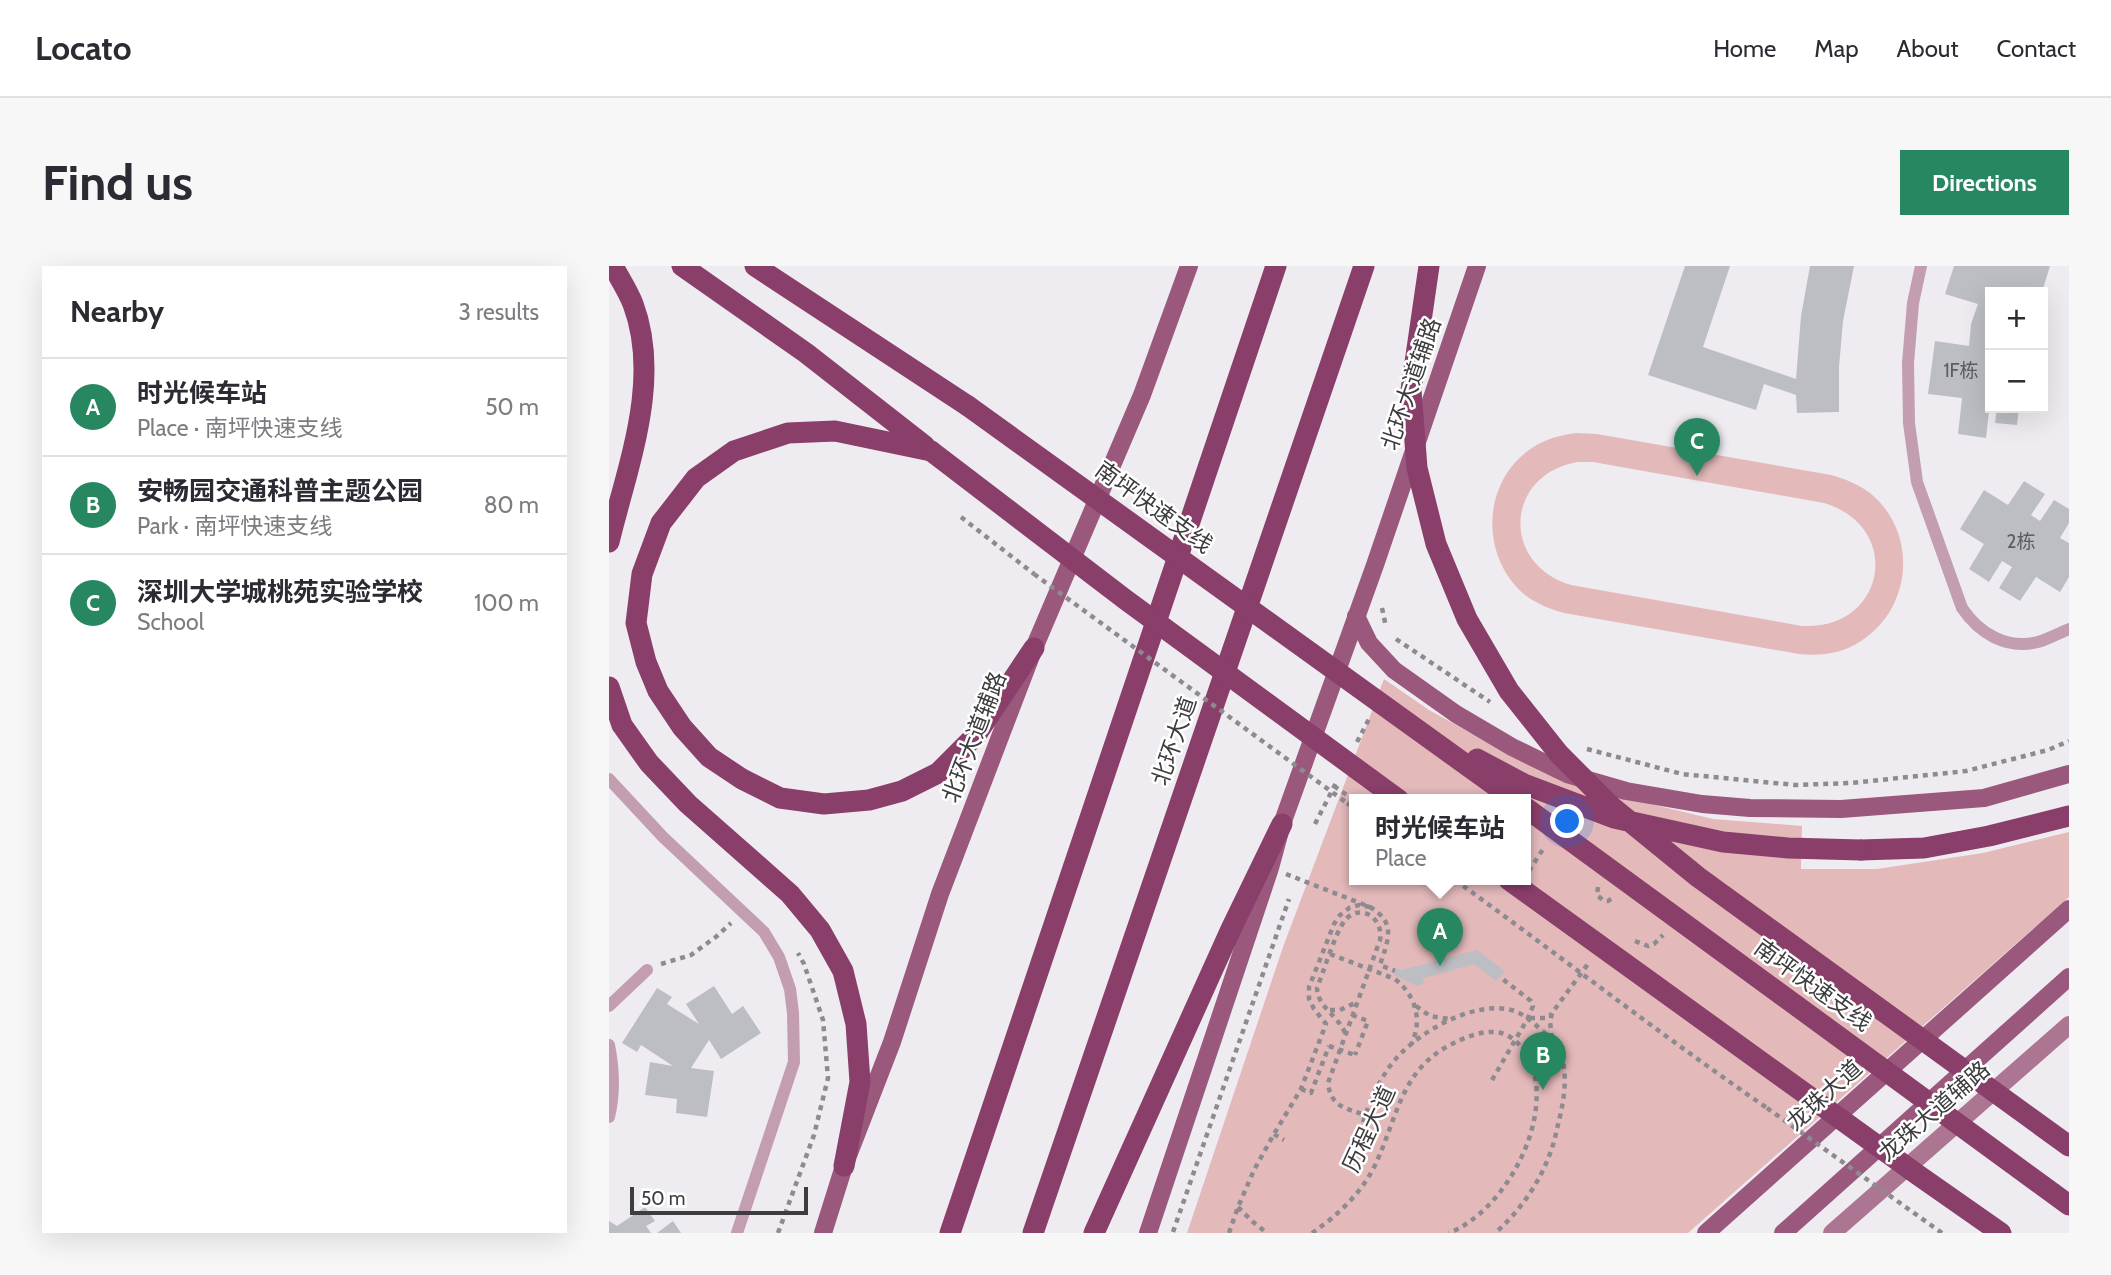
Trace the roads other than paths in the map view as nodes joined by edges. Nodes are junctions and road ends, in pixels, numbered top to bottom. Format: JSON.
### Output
{"nodes":[{"id":1,"x":613,"y":266,"type":"edge"},
{"id":2,"x":682,"y":266,"type":"edge"},
{"id":3,"x":755,"y":266,"type":"edge"},
{"id":4,"x":780,"y":266,"type":"edge"},
{"id":5,"x":1189,"y":266,"type":"edge"},
{"id":6,"x":1276,"y":266,"type":"edge"},
{"id":7,"x":1364,"y":266,"type":"edge"},
{"id":8,"x":1429,"y":266,"type":"edge"},
{"id":9,"x":1477,"y":266,"type":"edge"},
{"id":10,"x":1921,"y":266,"type":"edge"},
{"id":11,"x":807,"y":301,"type":"junction"},
{"id":12,"x":932,"y":451,"type":"junction"},
{"id":13,"x":609,"y":542,"type":"edge"},
{"id":14,"x":1356,"y":616,"type":"junction"},
{"id":15,"x":2069,"y":629,"type":"edge"},
{"id":16,"x":1034,"y":649,"type":"junction"},
{"id":17,"x":609,"y":687,"type":"edge"},
{"id":18,"x":1405,"y":719,"type":"junction"},
{"id":19,"x":2069,"y":774,"type":"edge"},
{"id":20,"x":609,"y":779,"type":"edge"},
{"id":21,"x":1391,"y":794,"type":"edge"},
{"id":22,"x":1507,"y":794,"type":"edge"},
{"id":23,"x":1531,"y":812,"type":"edge"},
{"id":24,"x":2069,"y":816,"type":"edge"},
{"id":25,"x":1282,"y":824,"type":"junction"},
{"id":26,"x":1516,"y":885,"type":"edge"},
{"id":27,"x":2069,"y":909,"type":"edge"},
{"id":28,"x":647,"y":970,"type":"road end"},
{"id":29,"x":2069,"y":977,"type":"edge"},
{"id":30,"x":609,"y":1006,"type":"edge"},
{"id":31,"x":2069,"y":1025,"type":"edge"},
{"id":32,"x":609,"y":1045,"type":"edge"},
{"id":33,"x":609,"y":1117,"type":"edge"},
{"id":34,"x":2069,"y":1146,"type":"edge"},
{"id":35,"x":844,"y":1166,"type":"junction"},
{"id":36,"x":2069,"y":1205,"type":"edge"},
{"id":37,"x":737,"y":1233,"type":"edge"},
{"id":38,"x":823,"y":1233,"type":"edge"},
{"id":39,"x":950,"y":1233,"type":"edge"},
{"id":40,"x":1033,"y":1233,"type":"edge"},
{"id":41,"x":1094,"y":1233,"type":"edge"},
{"id":42,"x":1148,"y":1233,"type":"edge"},
{"id":43,"x":1706,"y":1233,"type":"edge"},
{"id":44,"x":1783,"y":1233,"type":"edge"},
{"id":45,"x":1832,"y":1233,"type":"edge"},
{"id":46,"x":2001,"y":1233,"type":"edge"}],
"edges":[{"from":1,"to":13,"type":"highway"},
{"from":2,"to":12,"type":"highway"},
{"from":3,"to":11,"type":"highway","name":"南坪快速支线"},
{"from":4,"to":11,"type":"highway"},
{"from":5,"to":16,"type":"main road","name":"北环大道辅路"},
{"from":6,"to":39,"type":"highway"},
{"from":7,"to":40,"type":"highway","name":"北环大道"},
{"from":8,"to":34,"type":"highway","bridge":true},
{"from":9,"to":14,"type":"main road","name":"北环大道辅路"},
{"from":10,"to":15,"type":"lane"},
{"from":11,"to":18,"type":"highway","name":"南坪快速支线","bridge":true},
{"from":12,"to":16,"type":"highway"},
{"from":12,"to":21,"type":"highway","bridge":true},
{"from":14,"to":19,"type":"main road"},
{"from":14,"to":25,"type":"main road","name":"北环大道辅路"},
{"from":16,"to":35,"type":"main road","name":"北环大道辅路"},
{"from":17,"to":35,"type":"highway"},
{"from":18,"to":22,"type":"highway","name":"南坪快速支线","bridge":true},
{"from":18,"to":24,"type":"highway","bridge":true},
{"from":20,"to":37,"type":"lane"},
{"from":23,"to":36,"type":"highway","name":"南坪快速支线","bridge":true},
{"from":25,"to":41,"type":"highway"},
{"from":25,"to":42,"type":"main road","name":"北环大道辅路"},
{"from":26,"to":46,"type":"highway","bridge":true},
{"from":27,"to":43,"type":"main road","name":"龙珠大道"},
{"from":28,"to":30,"type":"lane"},
{"from":29,"to":44,"type":"main road"},
{"from":31,"to":45,"type":"main road","name":"龙珠大道辅路"},
{"from":32,"to":33,"type":"lane"},
{"from":35,"to":38,"type":"main road","name":"北环大道辅路"}]}
